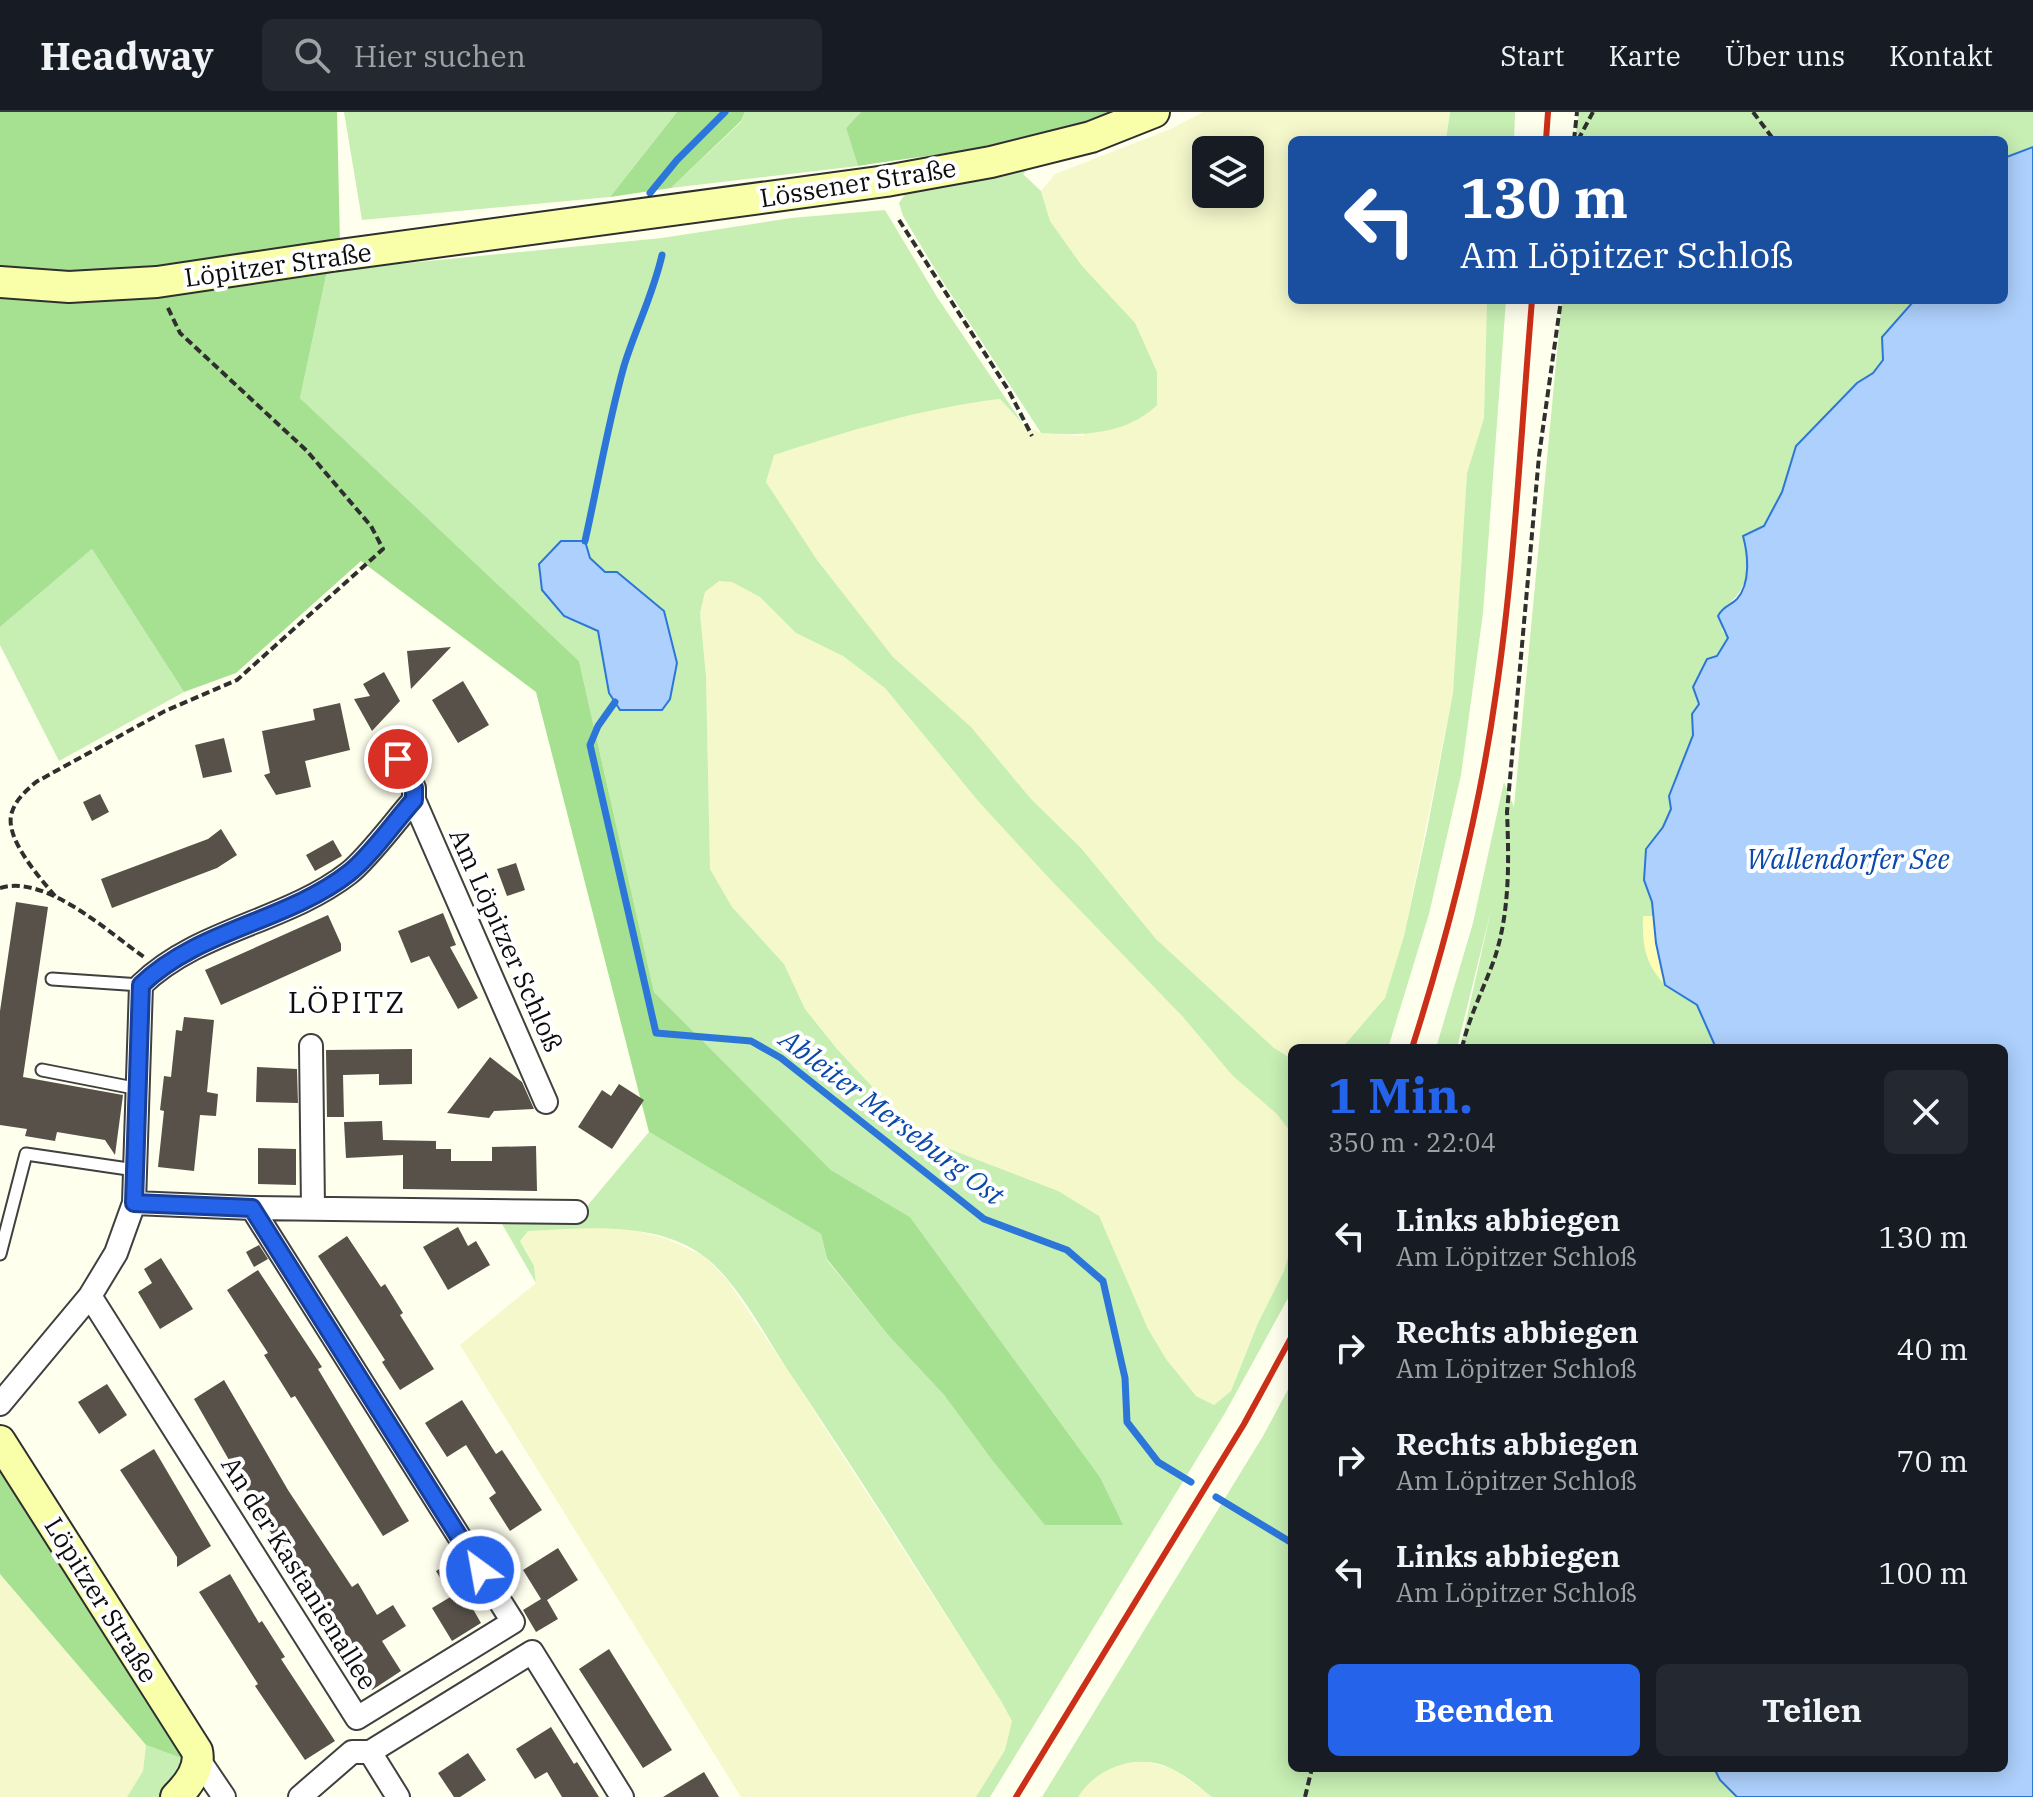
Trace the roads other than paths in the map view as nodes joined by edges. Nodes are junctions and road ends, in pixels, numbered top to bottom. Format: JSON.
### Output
{"nodes":[{"id":1,"x":1154,"y":112,"type":"edge"},
{"id":2,"x":555,"y":227,"type":"joint"},
{"id":3,"x":0,"y":282,"type":"edge"},
{"id":4,"x":398,"y":759,"type":"dead end"},
{"id":5,"x":414,"y":800,"type":"junction"},
{"id":6,"x":52,"y":979,"type":"dead end"},
{"id":7,"x":141,"y":985,"type":"junction"},
{"id":8,"x":311,"y":1046,"type":"dead end"},
{"id":9,"x":42,"y":1070,"type":"dead end"},
{"id":10,"x":139,"y":1089,"type":"junction"},
{"id":11,"x":546,"y":1102,"type":"dead end"},
{"id":12,"x":135,"y":1170,"type":"junction"},
{"id":13,"x":134,"y":1203,"type":"junction"},
{"id":14,"x":252,"y":1208,"type":"junction"},
{"id":15,"x":313,"y":1208,"type":"junction"},
{"id":16,"x":576,"y":1212,"type":"dead end"},
{"id":17,"x":0,"y":1254,"type":"edge"},
{"id":18,"x":90,"y":1296,"type":"junction"},
{"id":19,"x":0,"y":1404,"type":"edge"},
{"id":20,"x":0,"y":1441,"type":"edge"},
{"id":21,"x":513,"y":1622,"type":"junction"},
{"id":22,"x":532,"y":1652,"type":"junction"},
{"id":23,"x":363,"y":1715,"type":"junction"},
{"id":24,"x":376,"y":1749,"type":"junction"},
{"id":25,"x":199,"y":1760,"type":"junction"},
{"id":26,"x":176,"y":1797,"type":"edge"},
{"id":27,"x":224,"y":1797,"type":"edge"},
{"id":28,"x":300,"y":1797,"type":"edge"},
{"id":29,"x":398,"y":1797,"type":"edge"},
{"id":30,"x":622,"y":1797,"type":"edge"}],
"edges":[{"from":1,"to":2,"type":"street","name":"Lössener Straße"},
{"from":2,"to":3,"type":"street","name":"Löpitzer Straße"},
{"from":4,"to":5,"type":"street","name":"Am Löpitzer Schloß"},
{"from":5,"to":7,"type":"street"},
{"from":5,"to":11,"type":"street","name":"Am Löpitzer Schloß"},
{"from":6,"to":7,"type":"lane"},
{"from":7,"to":10,"type":"street"},
{"from":8,"to":15,"type":"street"},
{"from":9,"to":10,"type":"lane"},
{"from":10,"to":12,"type":"street"},
{"from":12,"to":13,"type":"street"},
{"from":12,"to":17,"type":"lane"},
{"from":13,"to":14,"type":"street"},
{"from":13,"to":18,"type":"street"},
{"from":14,"to":15,"type":"street"},
{"from":14,"to":21,"type":"street"},
{"from":15,"to":16,"type":"street"},
{"from":18,"to":19,"type":"street"},
{"from":18,"to":23,"type":"street","name":"An der Kastanienallee"},
{"from":20,"to":25,"type":"street","name":"Löpitzer Straße"},
{"from":21,"to":22,"type":"street"},
{"from":21,"to":23,"type":"street","name":"An der Kastanienallee"},
{"from":22,"to":24,"type":"street"},
{"from":22,"to":30,"type":"street"},
{"from":23,"to":24,"type":"street"},
{"from":24,"to":28,"type":"street"},
{"from":24,"to":29,"type":"street"},
{"from":25,"to":26,"type":"street"},
{"from":25,"to":27,"type":"street","name":"Löpitzer Straße"}]}
